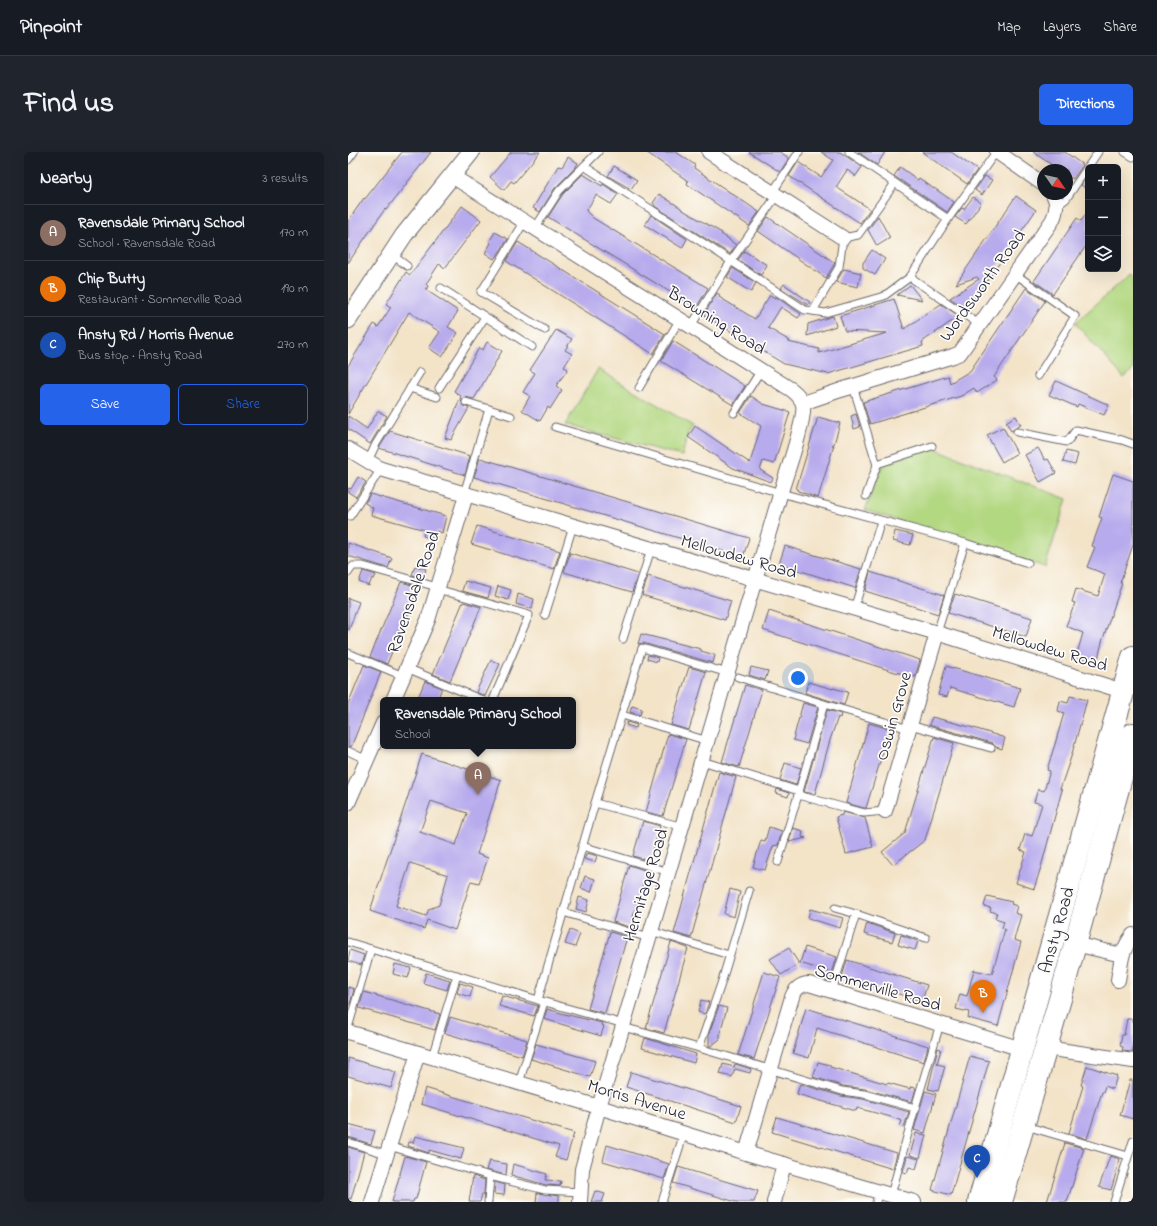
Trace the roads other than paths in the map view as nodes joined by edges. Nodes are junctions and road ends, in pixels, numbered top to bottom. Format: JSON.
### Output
{"nodes":[{"id":1,"x":471,"y":152,"type":"edge"},
{"id":2,"x":598,"y":152,"type":"edge"},
{"id":3,"x":709,"y":152,"type":"edge"},
{"id":4,"x":799,"y":152,"type":"edge"},
{"id":5,"x":849,"y":152,"type":"edge"},
{"id":6,"x":997,"y":152,"type":"edge"},
{"id":7,"x":1098,"y":152,"type":"edge"},
{"id":8,"x":1125,"y":152,"type":"edge"},
{"id":9,"x":1133,"y":157,"type":"edge"},
{"id":10,"x":584,"y":166,"type":"junction"},
{"id":11,"x":452,"y":176,"type":"junction"},
{"id":12,"x":1037,"y":180,"type":"edge"},
{"id":13,"x":895,"y":183,"type":"junction"},
{"id":14,"x":774,"y":194,"type":"junction"},
{"id":15,"x":1055,"y":201,"type":"edge"},
{"id":16,"x":948,"y":219,"type":"junction"},
{"id":17,"x":530,"y":225,"type":"junction"},
{"id":18,"x":843,"y":238,"type":"junction"},
{"id":19,"x":391,"y":254,"type":"junction"},
{"id":20,"x":731,"y":261,"type":"junction"},
{"id":21,"x":407,"y":266,"type":"dead end"},
{"id":22,"x":1015,"y":274,"type":"junction"},
{"id":23,"x":910,"y":277,"type":"junction"},
{"id":24,"x":441,"y":288,"type":"dead end"},
{"id":25,"x":813,"y":311,"type":"junction"},
{"id":26,"x":485,"y":317,"type":"junction"},
{"id":27,"x":348,"y":320,"type":"edge"},
{"id":28,"x":686,"y":323,"type":"junction"},
{"id":29,"x":980,"y":325,"type":"junction"},
{"id":30,"x":545,"y":330,"type":"dead end"},
{"id":31,"x":532,"y":347,"type":"dead end"},
{"id":32,"x":761,"y":370,"type":"junction"},
{"id":33,"x":420,"y":372,"type":"dead end"},
{"id":34,"x":1038,"y":376,"type":"dead end"},
{"id":35,"x":853,"y":386,"type":"junction"},
{"id":36,"x":410,"y":388,"type":"junction"},
{"id":37,"x":439,"y":388,"type":"dead end"},
{"id":38,"x":639,"y":388,"type":"dead end"},
{"id":39,"x":437,"y":397,"type":"dead end"},
{"id":40,"x":466,"y":402,"type":"dead end"},
{"id":41,"x":803,"y":403,"type":"junction"},
{"id":42,"x":489,"y":409,"type":"junction"},
{"id":43,"x":734,"y":413,"type":"dead end"},
{"id":44,"x":511,"y":416,"type":"dead end"},
{"id":45,"x":555,"y":427,"type":"dead end"},
{"id":46,"x":1017,"y":432,"type":"dead end"},
{"id":47,"x":1133,"y":444,"type":"edge"},
{"id":48,"x":932,"y":446,"type":"dead end"},
{"id":49,"x":348,"y":449,"type":"edge"},
{"id":50,"x":368,"y":461,"type":"junction"},
{"id":51,"x":877,"y":464,"type":"junction"},
{"id":52,"x":381,"y":469,"type":"junction"},
{"id":53,"x":781,"y":493,"type":"junction"},
{"id":54,"x":465,"y":494,"type":"junction"},
{"id":55,"x":866,"y":496,"type":"dead end"},
{"id":56,"x":350,"y":516,"type":"dead end"},
{"id":57,"x":881,"y":521,"type":"junction"},
{"id":58,"x":572,"y":526,"type":"junction"},
{"id":59,"x":964,"y":544,"type":"junction"},
{"id":60,"x":651,"y":549,"type":"junction"},
{"id":61,"x":1028,"y":563,"type":"dead end"},
{"id":62,"x":348,"y":573,"type":"edge"},
{"id":63,"x":756,"y":580,"type":"junction"},
{"id":64,"x":437,"y":588,"type":"junction"},
{"id":65,"x":854,"y":609,"type":"junction"},
{"id":66,"x":545,"y":615,"type":"dead end"},
{"id":67,"x":937,"y":633,"type":"junction"},
{"id":68,"x":623,"y":639,"type":"dead end"},
{"id":69,"x":348,"y":653,"type":"edge"},
{"id":70,"x":1133,"y":657,"type":"edge"},
{"id":71,"x":405,"y":672,"type":"junction"},
{"id":72,"x":733,"y":675,"type":"junction"},
{"id":73,"x":1124,"y":689,"type":"junction"},
{"id":74,"x":394,"y":697,"type":"edge"},
{"id":75,"x":474,"y":697,"type":"edge"},
{"id":76,"x":494,"y":697,"type":"edge"},
{"id":77,"x":824,"y":704,"type":"junction"},
{"id":78,"x":622,"y":715,"type":"junction"},
{"id":79,"x":909,"y":727,"type":"junction"},
{"id":80,"x":380,"y":730,"type":"edge"},
{"id":81,"x":1133,"y":734,"type":"edge"},
{"id":82,"x":708,"y":741,"type":"junction"},
{"id":83,"x":991,"y":748,"type":"dead end"},
{"id":84,"x":348,"y":751,"type":"edge"},
{"id":85,"x":367,"y":760,"type":"junction"},
{"id":86,"x":702,"y":761,"type":"junction"},
{"id":87,"x":798,"y":793,"type":"junction"},
{"id":88,"x":595,"y":803,"type":"junction"},
{"id":89,"x":348,"y":804,"type":"edge"},
{"id":90,"x":885,"y":810,"type":"joint"},
{"id":91,"x":683,"y":827,"type":"junction"},
{"id":92,"x":582,"y":846,"type":"junction"},
{"id":93,"x":778,"y":862,"type":"dead end"},
{"id":94,"x":669,"y":872,"type":"junction"},
{"id":95,"x":749,"y":891,"type":"dead end"},
{"id":96,"x":835,"y":908,"type":"dead end"},
{"id":97,"x":563,"y":912,"type":"junction"},
{"id":98,"x":856,"y":914,"type":"junction"},
{"id":99,"x":650,"y":935,"type":"junction"},
{"id":100,"x":1133,"y":935,"type":"edge"},
{"id":101,"x":926,"y":938,"type":"dead end"},
{"id":102,"x":348,"y":942,"type":"edge"},
{"id":103,"x":1075,"y":944,"type":"junction"},
{"id":104,"x":371,"y":949,"type":"junction"},
{"id":105,"x":729,"y":955,"type":"junction"},
{"id":106,"x":1122,"y":955,"type":"junction"},
{"id":107,"x":457,"y":975,"type":"junction"},
{"id":108,"x":1118,"y":980,"type":"dead end"},
{"id":109,"x":832,"y":991,"type":"junction"},
{"id":110,"x":541,"y":1001,"type":"junction"},
{"id":111,"x":940,"y":1024,"type":"junction"},
{"id":112,"x":623,"y":1025,"type":"junction"},
{"id":113,"x":348,"y":1028,"type":"edge"},
{"id":114,"x":348,"y":1032,"type":"edge"},
{"id":115,"x":699,"y":1048,"type":"junction"},
{"id":116,"x":1046,"y":1048,"type":"junction"},
{"id":117,"x":1022,"y":1049,"type":"junction"},
{"id":118,"x":418,"y":1053,"type":"junction"},
{"id":119,"x":432,"y":1057,"type":"junction"},
{"id":120,"x":1133,"y":1061,"type":"edge"},
{"id":121,"x":771,"y":1070,"type":"junction"},
{"id":122,"x":519,"y":1083,"type":"junction"},
{"id":123,"x":599,"y":1107,"type":"junction"},
{"id":124,"x":915,"y":1108,"type":"junction"},
{"id":125,"x":1024,"y":1126,"type":"junction"},
{"id":126,"x":684,"y":1133,"type":"junction"},
{"id":127,"x":1133,"y":1141,"type":"edge"},
{"id":128,"x":348,"y":1142,"type":"edge"},
{"id":129,"x":388,"y":1150,"type":"junction"},
{"id":130,"x":746,"y":1153,"type":"junction"},
{"id":131,"x":1130,"y":1160,"type":"edge"},
{"id":132,"x":784,"y":1164,"type":"junction"},
{"id":133,"x":490,"y":1176,"type":"junction"},
{"id":134,"x":882,"y":1196,"type":"edge"},
{"id":135,"x":580,"y":1197,"type":"edge"},
{"id":136,"x":372,"y":1202,"type":"edge"},
{"id":137,"x":488,"y":1202,"type":"edge"},
{"id":138,"x":662,"y":1202,"type":"edge"},
{"id":139,"x":774,"y":1202,"type":"edge"},
{"id":140,"x":914,"y":1202,"type":"edge"},
{"id":141,"x":979,"y":1202,"type":"edge"},
{"id":142,"x":1002,"y":1202,"type":"edge"},
{"id":143,"x":1114,"y":1202,"type":"edge"}],
"edges":[{"from":1,"to":11,"type":"street"},
{"from":2,"to":10,"type":"lane"},
{"from":3,"to":14,"type":"street"},
{"from":4,"to":14,"type":"lane"},
{"from":5,"to":13,"type":"lane"},
{"from":6,"to":12,"type":"street"},
{"from":6,"to":16,"type":"lane"},
{"from":7,"to":15,"type":"lane"},
{"from":8,"to":9,"type":"lane"},
{"from":10,"to":17,"type":"lane"},
{"from":10,"to":20,"type":"lane"},
{"from":11,"to":17,"type":"street","name":"Browning Road"},
{"from":11,"to":19,"type":"street"},
{"from":13,"to":16,"type":"lane"},
{"from":13,"to":18,"type":"lane"},
{"from":14,"to":18,"type":"street"},
{"from":14,"to":20,"type":"lane"},
{"from":15,"to":22,"type":"street","name":"Wordsworth Road"},
{"from":16,"to":23,"type":"lane"},
{"from":17,"to":28,"type":"street","name":"Browning Road"},
{"from":17,"to":30,"type":"lane"},
{"from":18,"to":25,"type":"lane"},
{"from":19,"to":21,"type":"lane"},
{"from":19,"to":27,"type":"street"},
{"from":20,"to":25,"type":"lane"},
{"from":20,"to":28,"type":"lane"},
{"from":22,"to":29,"type":"street","name":"Wordsworth Road"},
{"from":22,"to":34,"type":"lane"},
{"from":23,"to":25,"type":"lane"},
{"from":23,"to":29,"type":"lane"},
{"from":24,"to":26,"type":"lane"},
{"from":26,"to":31,"type":"lane"},
{"from":26,"to":37,"type":"lane"},
{"from":28,"to":32,"type":"street","name":"Browning Road"},
{"from":28,"to":38,"type":"lane"},
{"from":29,"to":35,"type":"street","name":"Wordsworth Road"},
{"from":32,"to":41,"type":"street","name":"Browning Road"},
{"from":32,"to":43,"type":"lane"},
{"from":33,"to":36,"type":"lane"},
{"from":35,"to":41,"type":"street","name":"Wordsworth Road"},
{"from":35,"to":51,"type":"lane"},
{"from":36,"to":39,"type":"lane"},
{"from":36,"to":50,"type":"lane"},
{"from":40,"to":42,"type":"lane"},
{"from":41,"to":53,"type":"street"},
{"from":42,"to":44,"type":"lane"},
{"from":42,"to":54,"type":"lane"},
{"from":45,"to":53,"type":"lane"},
{"from":46,"to":47,"type":"lane"},
{"from":48,"to":51,"type":"lane"},
{"from":49,"to":50,"type":"street","name":"Mellowdew Road"},
{"from":50,"to":52,"type":"street","name":"Mellowdew Road"},
{"from":51,"to":55,"type":"lane"},
{"from":52,"to":54,"type":"street","name":"Mellowdew Road"},
{"from":52,"to":56,"type":"lane"},
{"from":53,"to":57,"type":"lane"},
{"from":53,"to":63,"type":"street"},
{"from":54,"to":58,"type":"street","name":"Mellowdew Road"},
{"from":54,"to":64,"type":"street","name":"Ravensdale Road"},
{"from":57,"to":59,"type":"lane"},
{"from":57,"to":65,"type":"lane"},
{"from":58,"to":60,"type":"street","name":"Mellowdew Road"},
{"from":58,"to":66,"type":"lane"},
{"from":59,"to":61,"type":"lane"},
{"from":59,"to":67,"type":"lane"},
{"from":60,"to":63,"type":"street","name":"Mellowdew Road"},
{"from":60,"to":68,"type":"lane"},
{"from":62,"to":64,"type":"lane"},
{"from":63,"to":65,"type":"street","name":"Mellowdew Road"},
{"from":63,"to":72,"type":"street","name":"Hermitage Road"},
{"from":64,"to":71,"type":"street","name":"Ravensdale Road"},
{"from":64,"to":76,"type":"lane"},
{"from":65,"to":67,"type":"street","name":"Mellowdew Road"},
{"from":67,"to":73,"type":"street","name":"Mellowdew Road"},
{"from":67,"to":79,"type":"street","name":"Oswin Grove"},
{"from":69,"to":71,"type":"lane"},
{"from":70,"to":73,"type":"highway","name":"Ansty Road"},
{"from":71,"to":74,"type":"street","name":"Ravensdale Road"},
{"from":71,"to":75,"type":"lane"},
{"from":72,"to":77,"type":"lane"},
{"from":72,"to":78,"type":"lane"},
{"from":72,"to":82,"type":"street","name":"Hermitage Road"},
{"from":73,"to":117,"type":"highway","name":"Ansty Road"},
{"from":77,"to":79,"type":"lane"},
{"from":77,"to":87,"type":"lane"},
{"from":78,"to":82,"type":"lane"},
{"from":78,"to":88,"type":"lane"},
{"from":79,"to":83,"type":"lane"},
{"from":79,"to":90,"type":"street","name":"Oswin Grove"},
{"from":80,"to":85,"type":"street"},
{"from":81,"to":103,"type":"highway","name":"Ansty Road"},
{"from":82,"to":86,"type":"street","name":"Hermitage Road"},
{"from":84,"to":85,"type":"lane"},
{"from":85,"to":89,"type":"street"},
{"from":86,"to":87,"type":"lane"},
{"from":86,"to":91,"type":"street","name":"Hermitage Road"},
{"from":87,"to":90,"type":"lane"},
{"from":87,"to":93,"type":"lane"},
{"from":88,"to":91,"type":"lane"},
{"from":88,"to":92,"type":"lane"},
{"from":91,"to":94,"type":"street","name":"Hermitage Road"},
{"from":92,"to":94,"type":"lane"},
{"from":92,"to":97,"type":"lane"},
{"from":94,"to":99,"type":"street","name":"Hermitage Road"},
{"from":95,"to":105,"type":"lane"},
{"from":96,"to":98,"type":"lane"},
{"from":97,"to":99,"type":"lane"},
{"from":97,"to":110,"type":"lane"},
{"from":98,"to":101,"type":"lane"},
{"from":98,"to":109,"type":"lane"},
{"from":99,"to":105,"type":"lane"},
{"from":99,"to":112,"type":"street","name":"Hermitage Road"},
{"from":100,"to":106,"type":"street"},
{"from":102,"to":104,"type":"lane"},
{"from":103,"to":106,"type":"street"},
{"from":103,"to":116,"type":"highway","name":"Ansty Road"},
{"from":104,"to":107,"type":"lane"},
{"from":104,"to":113,"type":"lane"},
{"from":105,"to":115,"type":"lane"},
{"from":106,"to":108,"type":"street"},
{"from":107,"to":110,"type":"lane"},
{"from":107,"to":119,"type":"lane"},
{"from":109,"to":111,"type":"street","name":"Sommerville Road"},
{"from":109,"to":121,"type":"street","name":"Sommerville Road"},
{"from":110,"to":112,"type":"lane"},
{"from":110,"to":122,"type":"lane"},
{"from":111,"to":117,"type":"street","name":"Sommerville Road"},
{"from":111,"to":124,"type":"lane"},
{"from":112,"to":115,"type":"lane"},
{"from":112,"to":123,"type":"street","name":"Hermitage Road"},
{"from":114,"to":118,"type":"street","name":"Morris Avenue"},
{"from":115,"to":121,"type":"lane"},
{"from":116,"to":120,"type":"street"},
{"from":116,"to":125,"type":"highway","name":"Ansty Road"},
{"from":117,"to":141,"type":"highway","name":"Ansty Road"},
{"from":118,"to":119,"type":"street","name":"Morris Avenue"},
{"from":118,"to":129,"type":"street"},
{"from":119,"to":122,"type":"street","name":"Morris Avenue"},
{"from":121,"to":124,"type":"lane"},
{"from":121,"to":130,"type":"street","name":"Sommerville Road"},
{"from":122,"to":123,"type":"street","name":"Morris Avenue"},
{"from":123,"to":126,"type":"street","name":"Morris Avenue"},
{"from":123,"to":135,"type":"street","name":"Hermitage Road"},
{"from":124,"to":134,"type":"lane"},
{"from":125,"to":131,"type":"lane"},
{"from":125,"to":142,"type":"highway","name":"Ansty Road"},
{"from":126,"to":130,"type":"street","name":"Morris Avenue"},
{"from":126,"to":138,"type":"lane"},
{"from":127,"to":131,"type":"lane"},
{"from":128,"to":129,"type":"lane"},
{"from":129,"to":133,"type":"lane"},
{"from":129,"to":136,"type":"street"},
{"from":130,"to":132,"type":"street","name":"Morris Avenue"},
{"from":131,"to":143,"type":"lane"},
{"from":132,"to":134,"type":"street","name":"Morris Avenue"},
{"from":132,"to":139,"type":"street"},
{"from":133,"to":135,"type":"lane"},
{"from":133,"to":137,"type":"lane"},
{"from":134,"to":140,"type":"street","name":"Morris Avenue"}]}
